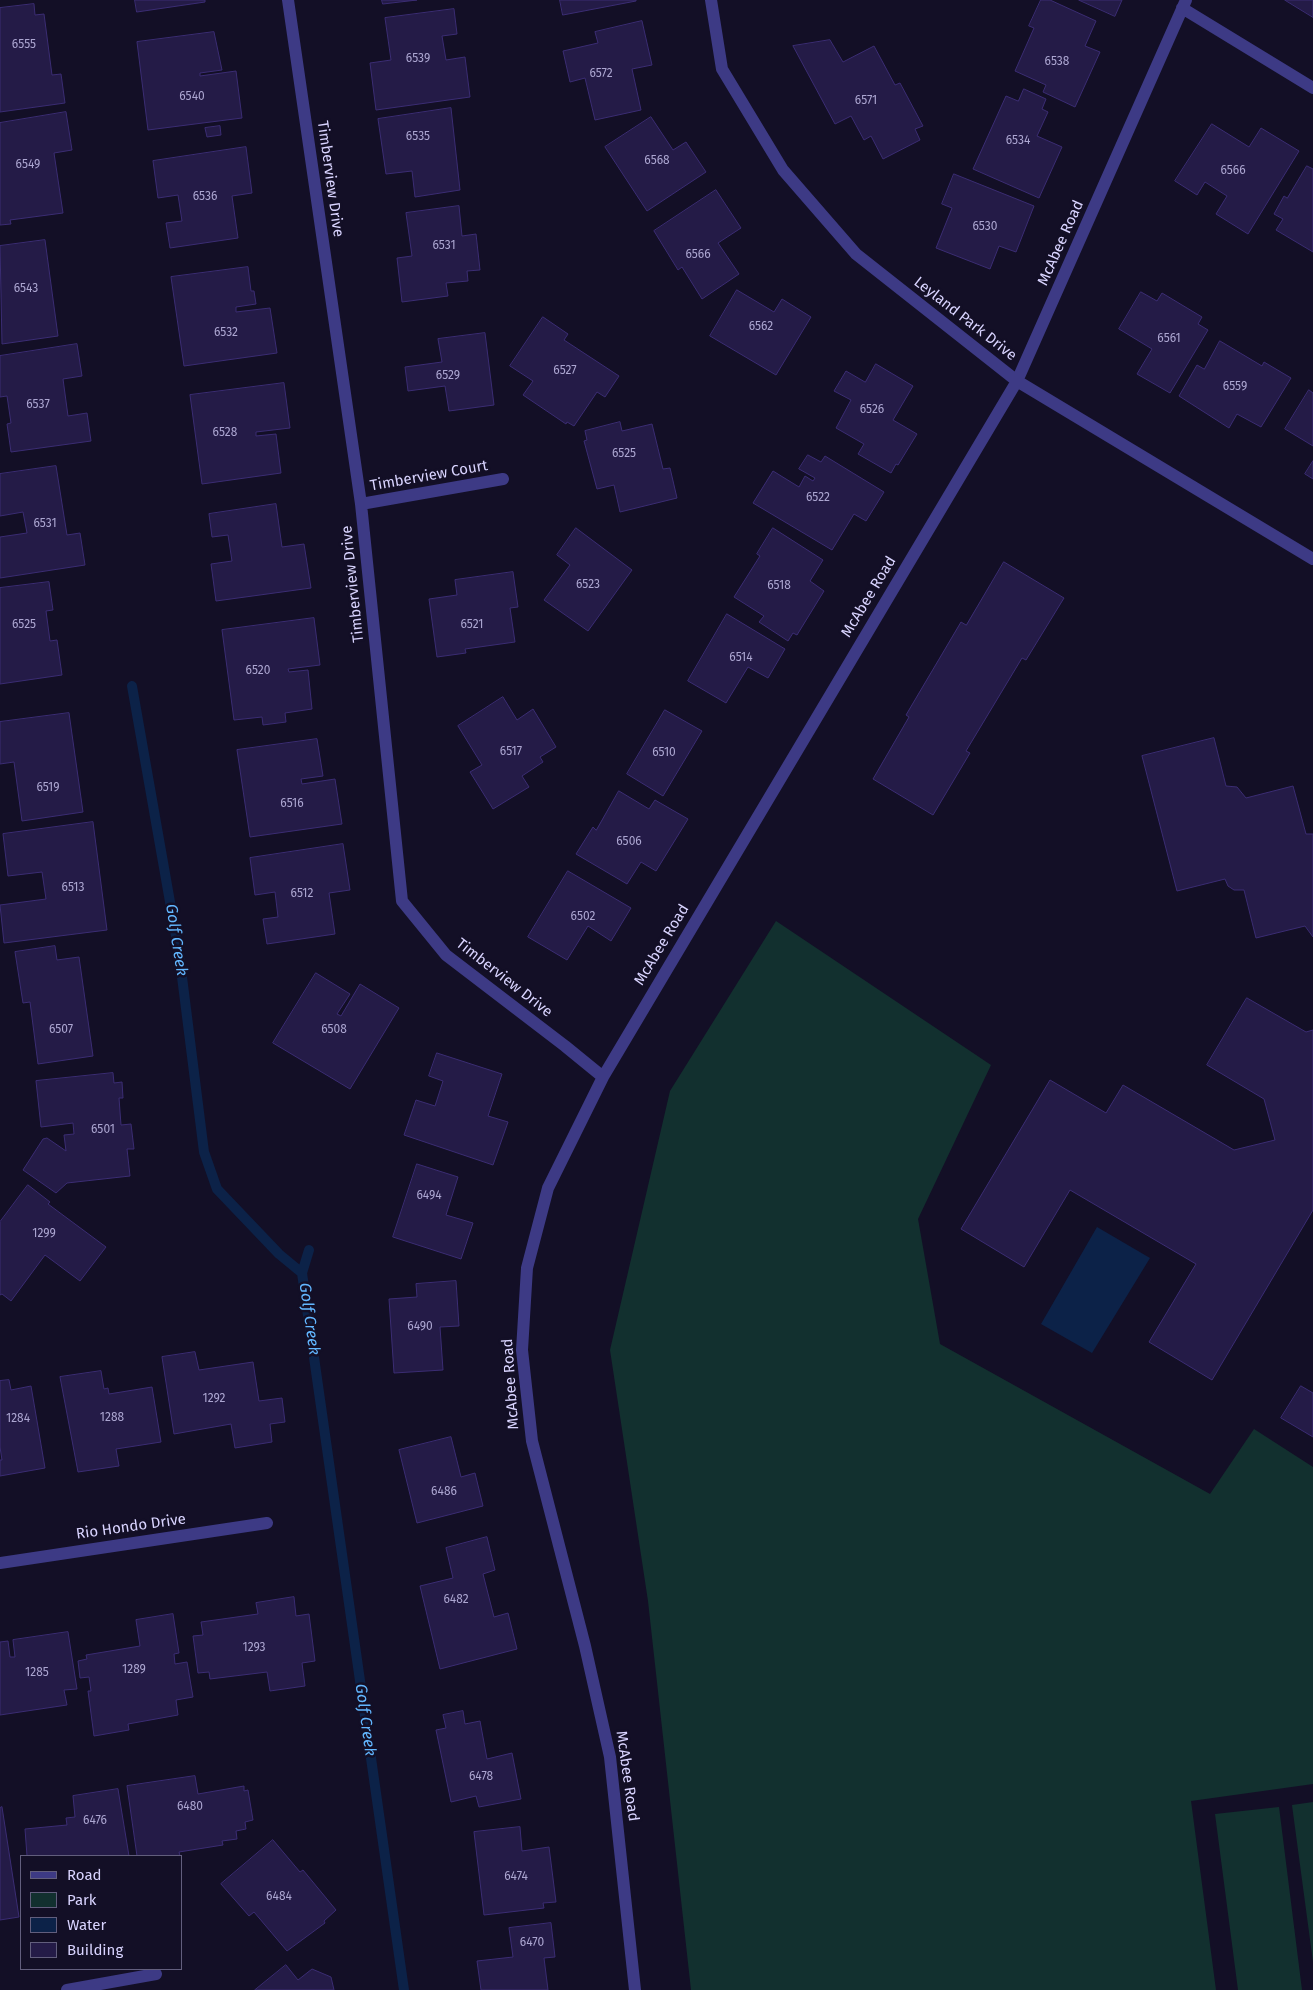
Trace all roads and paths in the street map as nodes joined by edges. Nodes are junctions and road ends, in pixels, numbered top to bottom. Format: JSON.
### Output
{"nodes":[{"id":1,"x":288,"y":0,"type":"edge"},
{"id":2,"x":711,"y":0,"type":"edge"},
{"id":3,"x":1184,"y":4,"type":"edge"},
{"id":4,"x":1313,"y":88,"type":"edge"},
{"id":5,"x":1016,"y":381,"type":"junction"},
{"id":6,"x":503,"y":479,"type":"dead end"},
{"id":7,"x":361,"y":504,"type":"junction"},
{"id":8,"x":1313,"y":560,"type":"edge"},
{"id":9,"x":603,"y":1077,"type":"junction"},
{"id":10,"x":267,"y":1523,"type":"dead end"},
{"id":11,"x":0,"y":1563,"type":"edge"},
{"id":12,"x":156,"y":1974,"type":"dead end"},
{"id":13,"x":67,"y":1990,"type":"edge"},
{"id":14,"x":635,"y":1990,"type":"edge"}],
"edges":[{"from":1,"to":7,"type":"street","name":"Timberview Drive"},
{"from":2,"to":5,"type":"street","name":"Leyland Park Drive"},
{"from":3,"to":4,"type":"street"},
{"from":3,"to":5,"type":"street","name":"McAbee Road"},
{"from":5,"to":8,"type":"street","name":"Leyland Park Drive"},
{"from":5,"to":9,"type":"street","name":"McAbee Road"},
{"from":6,"to":7,"type":"street","name":"Timberview Court"},
{"from":7,"to":9,"type":"street","name":"Timberview Drive"},
{"from":9,"to":14,"type":"street","name":"McAbee Road"},
{"from":10,"to":11,"type":"street","name":"Rio Hondo Drive"},
{"from":12,"to":13,"type":"street"}]}
